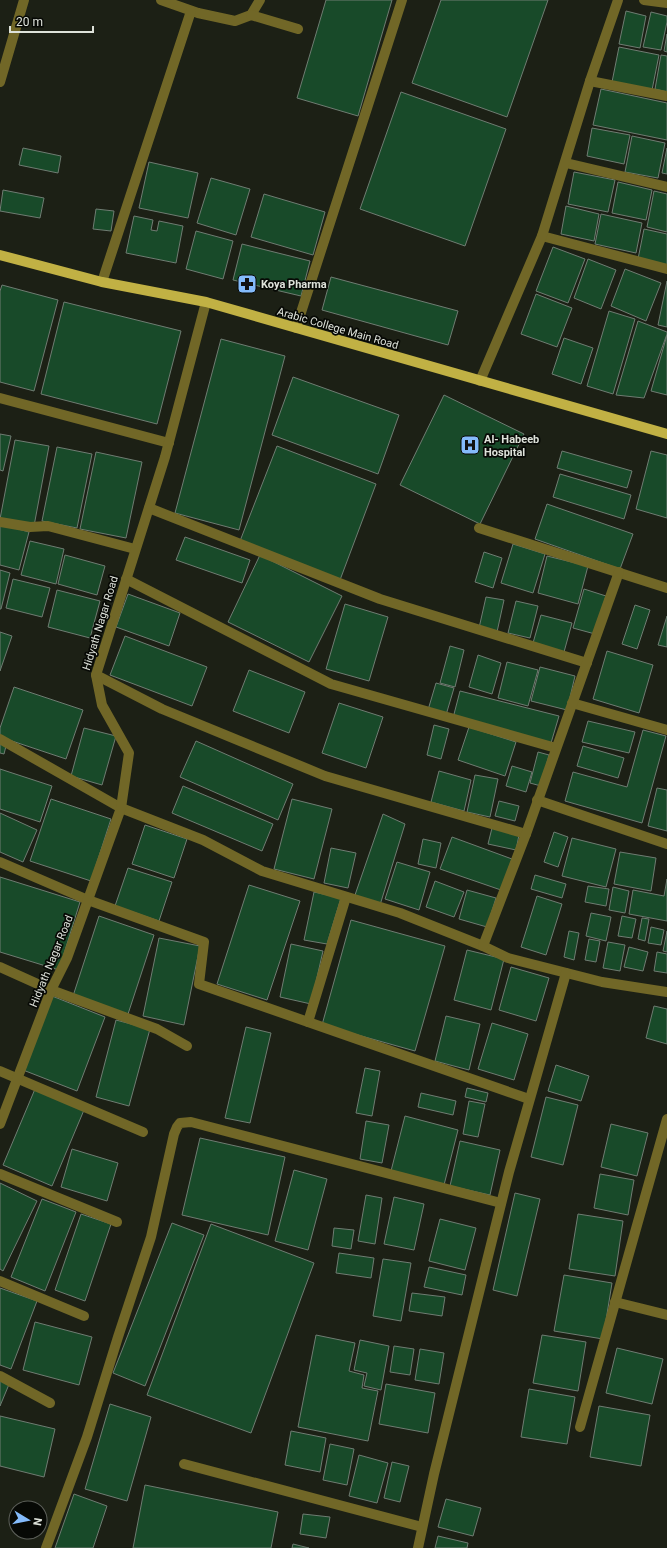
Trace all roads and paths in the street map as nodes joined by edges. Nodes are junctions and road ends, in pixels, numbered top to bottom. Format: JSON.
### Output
{"nodes":[{"id":1,"x":24,"y":0,"type":"edge"},
{"id":2,"x":161,"y":0,"type":"edge"},
{"id":3,"x":260,"y":0,"type":"edge"},
{"id":4,"x":402,"y":0,"type":"edge"},
{"id":5,"x":618,"y":0,"type":"edge"},
{"id":6,"x":644,"y":0,"type":"edge"},
{"id":7,"x":667,"y":3,"type":"edge"},
{"id":8,"x":191,"y":11,"type":"junction"},
{"id":9,"x":251,"y":16,"type":"junction"},
{"id":10,"x":298,"y":29,"type":"dead end"},
{"id":11,"x":590,"y":81,"type":"junction"},
{"id":12,"x":0,"y":82,"type":"edge"},
{"id":13,"x":667,"y":96,"type":"edge"},
{"id":14,"x":566,"y":163,"type":"junction"},
{"id":15,"x":667,"y":187,"type":"edge"},
{"id":16,"x":542,"y":236,"type":"junction"},
{"id":17,"x":0,"y":255,"type":"edge"},
{"id":18,"x":667,"y":269,"type":"edge"},
{"id":19,"x":102,"y":282,"type":"junction"},
{"id":20,"x":206,"y":302,"type":"junction"},
{"id":21,"x":296,"y":328,"type":"junction"},
{"id":22,"x":480,"y":381,"type":"junction"},
{"id":23,"x":0,"y":398,"type":"edge"},
{"id":24,"x":667,"y":434,"type":"edge"},
{"id":25,"x":169,"y":443,"type":"junction"},
{"id":26,"x":149,"y":508,"type":"junction"},
{"id":27,"x":0,"y":522,"type":"edge"},
{"id":28,"x":479,"y":528,"type":"dead end"},
{"id":29,"x":135,"y":549,"type":"junction"},
{"id":30,"x":619,"y":572,"type":"junction"},
{"id":31,"x":126,"y":580,"type":"junction"},
{"id":32,"x":667,"y":588,"type":"edge"},
{"id":33,"x":587,"y":663,"type":"junction"},
{"id":34,"x":96,"y":675,"type":"junction"},
{"id":35,"x":572,"y":703,"type":"junction"},
{"id":36,"x":667,"y":730,"type":"edge"},
{"id":37,"x":0,"y":739,"type":"edge"},
{"id":38,"x":556,"y":748,"type":"junction"},
{"id":39,"x":537,"y":800,"type":"junction"},
{"id":40,"x":121,"y":808,"type":"junction"},
{"id":41,"x":526,"y":834,"type":"junction"},
{"id":42,"x":667,"y":844,"type":"edge"},
{"id":43,"x":0,"y":862,"type":"edge"},
{"id":44,"x":346,"y":897,"type":"junction"},
{"id":45,"x":88,"y":900,"type":"junction"},
{"id":46,"x":483,"y":946,"type":"junction"},
{"id":47,"x":0,"y":967,"type":"edge"},
{"id":48,"x":566,"y":973,"type":"junction"},
{"id":49,"x":51,"y":990,"type":"junction"},
{"id":50,"x":667,"y":992,"type":"edge"},
{"id":51,"x":308,"y":1022,"type":"junction"},
{"id":52,"x":187,"y":1046,"type":"dead end"},
{"id":53,"x":0,"y":1071,"type":"edge"},
{"id":54,"x":17,"y":1079,"type":"junction"},
{"id":55,"x":529,"y":1099,"type":"junction"},
{"id":56,"x":667,"y":1119,"type":"edge"},
{"id":57,"x":0,"y":1124,"type":"edge"},
{"id":58,"x":143,"y":1132,"type":"dead end"},
{"id":59,"x":0,"y":1174,"type":"edge"},
{"id":60,"x":501,"y":1203,"type":"junction"},
{"id":61,"x":117,"y":1222,"type":"dead end"},
{"id":62,"x":0,"y":1281,"type":"edge"},
{"id":63,"x":615,"y":1302,"type":"junction"},
{"id":64,"x":667,"y":1315,"type":"edge"},
{"id":65,"x":84,"y":1316,"type":"dead end"},
{"id":66,"x":0,"y":1376,"type":"edge"},
{"id":67,"x":50,"y":1403,"type":"dead end"},
{"id":68,"x":580,"y":1427,"type":"dead end"},
{"id":69,"x":184,"y":1464,"type":"dead end"},
{"id":70,"x":422,"y":1527,"type":"junction"},
{"id":71,"x":46,"y":1548,"type":"edge"},
{"id":72,"x":418,"y":1548,"type":"edge"}],
"edges":[{"from":1,"to":12,"type":"street"},
{"from":2,"to":8,"type":"street"},
{"from":3,"to":9,"type":"street"},
{"from":4,"to":21,"type":"street"},
{"from":5,"to":11,"type":"street"},
{"from":6,"to":7,"type":"street"},
{"from":8,"to":9,"type":"street"},
{"from":8,"to":19,"type":"street"},
{"from":9,"to":10,"type":"street"},
{"from":11,"to":13,"type":"street"},
{"from":11,"to":14,"type":"street"},
{"from":14,"to":15,"type":"street"},
{"from":14,"to":16,"type":"street"},
{"from":16,"to":18,"type":"street"},
{"from":16,"to":22,"type":"street"},
{"from":17,"to":19,"type":"main road","name":"Arabic College Main Road"},
{"from":19,"to":20,"type":"main road","name":"Arabic College Main Road"},
{"from":20,"to":21,"type":"main road","name":"Arabic College Main Road"},
{"from":20,"to":25,"type":"street","name":"Hidyath Nagar Road"},
{"from":21,"to":22,"type":"main road","name":"Arabic College Main Road"},
{"from":22,"to":24,"type":"main road","name":"Arabic College Main Road"},
{"from":23,"to":25,"type":"street"},
{"from":25,"to":26,"type":"street","name":"Hidyath Nagar Road"},
{"from":26,"to":29,"type":"street","name":"Hidyath Nagar Road"},
{"from":26,"to":33,"type":"street"},
{"from":27,"to":29,"type":"street"},
{"from":28,"to":30,"type":"street"},
{"from":29,"to":31,"type":"street","name":"Hidyath Nagar Road"},
{"from":30,"to":32,"type":"street"},
{"from":30,"to":33,"type":"street"},
{"from":31,"to":34,"type":"street","name":"Hidyath Nagar Road"},
{"from":31,"to":38,"type":"street"},
{"from":33,"to":35,"type":"street"},
{"from":34,"to":40,"type":"street","name":"Hidyath Nagar Road"},
{"from":34,"to":41,"type":"street"},
{"from":35,"to":36,"type":"street"},
{"from":35,"to":38,"type":"street"},
{"from":37,"to":40,"type":"street"},
{"from":38,"to":39,"type":"street"},
{"from":39,"to":41,"type":"street"},
{"from":39,"to":42,"type":"street"},
{"from":40,"to":44,"type":"street"},
{"from":40,"to":45,"type":"street","name":"Hidyath Nagar Road"},
{"from":41,"to":46,"type":"street"},
{"from":43,"to":45,"type":"street"},
{"from":44,"to":46,"type":"street"},
{"from":44,"to":51,"type":"street"},
{"from":45,"to":49,"type":"street","name":"Hidyath Nagar Road"},
{"from":45,"to":51,"type":"street"},
{"from":46,"to":48,"type":"street"},
{"from":47,"to":49,"type":"street"},
{"from":48,"to":50,"type":"street"},
{"from":48,"to":55,"type":"street"},
{"from":49,"to":52,"type":"street"},
{"from":49,"to":54,"type":"street","name":"Hidyath Nagar Road"},
{"from":51,"to":55,"type":"street"},
{"from":53,"to":54,"type":"street"},
{"from":54,"to":57,"type":"street","name":"Hidyath Nagar Road"},
{"from":54,"to":58,"type":"street"},
{"from":55,"to":60,"type":"street"},
{"from":56,"to":63,"type":"street"},
{"from":59,"to":61,"type":"street"},
{"from":60,"to":70,"type":"street"},
{"from":60,"to":71,"type":"street"},
{"from":62,"to":65,"type":"street"},
{"from":63,"to":64,"type":"street"},
{"from":63,"to":68,"type":"street"},
{"from":66,"to":67,"type":"street"},
{"from":69,"to":70,"type":"street"},
{"from":70,"to":72,"type":"street"}]}
